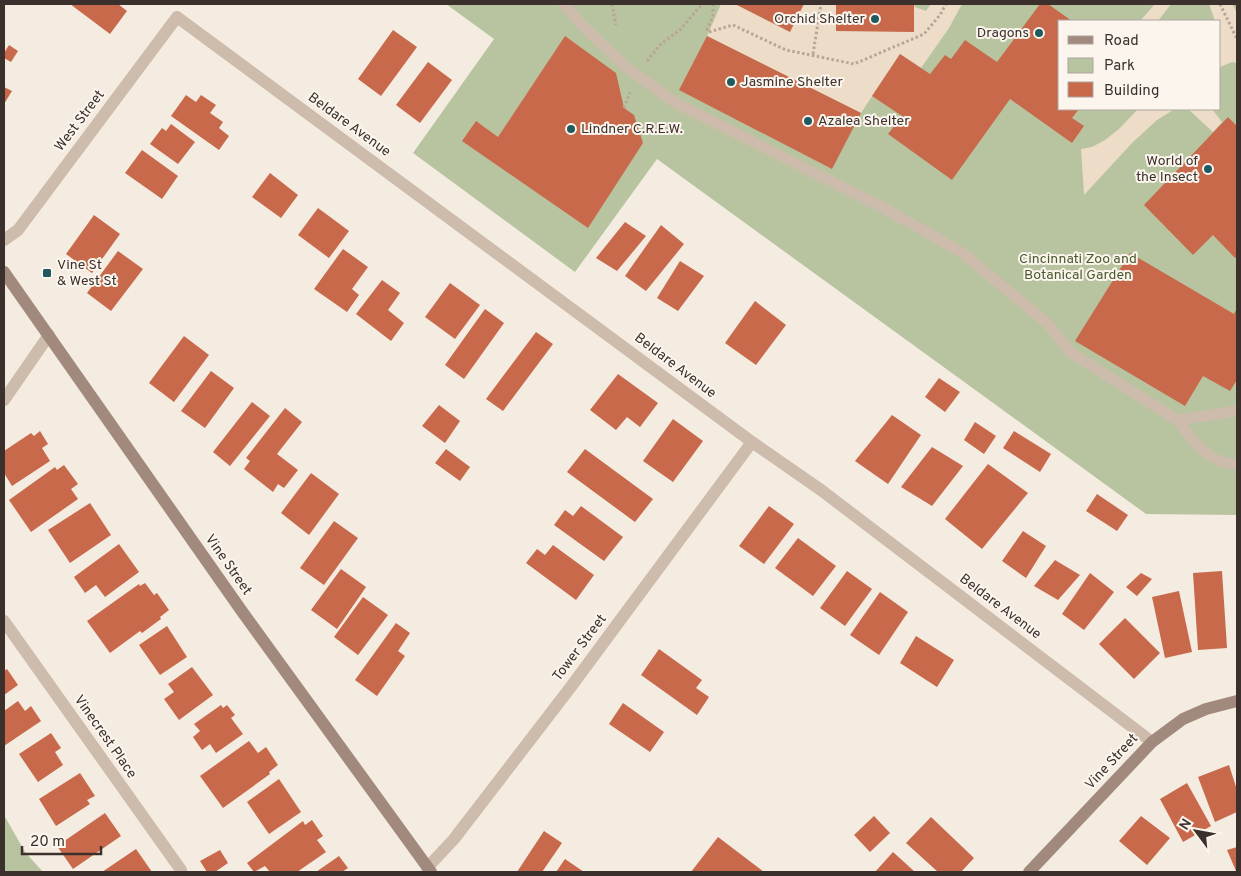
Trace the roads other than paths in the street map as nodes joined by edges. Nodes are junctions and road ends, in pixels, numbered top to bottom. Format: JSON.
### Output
{"nodes":[{"id":1,"x":564,"y":4,"type":"edge"},
{"id":2,"x":177,"y":17,"type":"joint"},
{"id":3,"x":4,"y":240,"type":"edge"},
{"id":4,"x":4,"y":272,"type":"edge"},
{"id":5,"x":49,"y":336,"type":"junction"},
{"id":6,"x":4,"y":400,"type":"edge"},
{"id":7,"x":1237,"y":410,"type":"edge"},
{"id":8,"x":1178,"y":420,"type":"junction"},
{"id":9,"x":752,"y":442,"type":"junction"},
{"id":10,"x":1237,"y":464,"type":"edge"},
{"id":11,"x":4,"y":621,"type":"edge"},
{"id":12,"x":1237,"y":701,"type":"edge"},
{"id":13,"x":1152,"y":742,"type":"junction"},
{"id":14,"x":181,"y":870,"type":"dead end"},
{"id":15,"x":429,"y":870,"type":"edge"},
{"id":16,"x":1029,"y":872,"type":"edge"}],
"edges":[{"from":1,"to":8,"type":"lane"},
{"from":2,"to":3,"type":"street","name":"West Street"},
{"from":2,"to":9,"type":"street","name":"Beldare Avenue"},
{"from":4,"to":5,"type":"main road","name":"Vine Street"},
{"from":5,"to":6,"type":"street"},
{"from":5,"to":15,"type":"main road","name":"Vine Street"},
{"from":7,"to":8,"type":"lane"},
{"from":8,"to":10,"type":"lane"},
{"from":9,"to":13,"type":"street","name":"Beldare Avenue"},
{"from":9,"to":15,"type":"street","name":"Tower Street"},
{"from":11,"to":14,"type":"street","name":"Vinecrest Place"},
{"from":12,"to":13,"type":"main road","name":"Vine Street"},
{"from":13,"to":16,"type":"main road","name":"Vine Street"}]}
